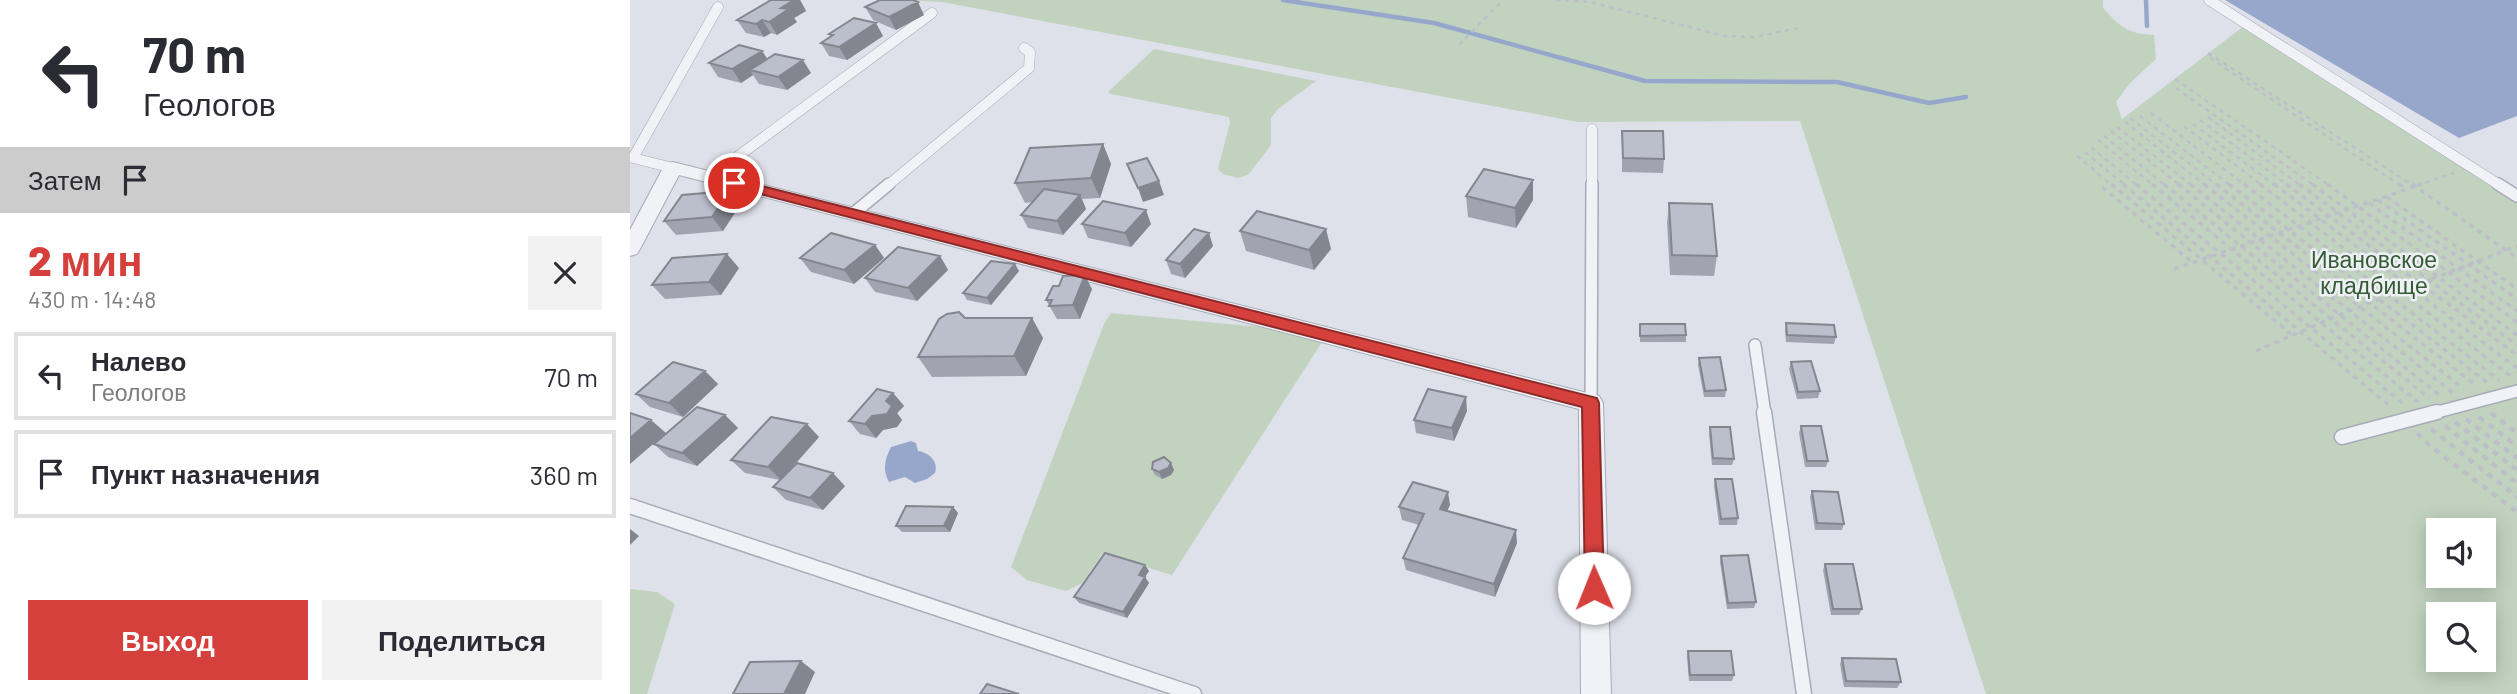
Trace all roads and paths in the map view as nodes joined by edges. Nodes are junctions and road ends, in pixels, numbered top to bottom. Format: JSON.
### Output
{"nodes":[{"id":1,"x":1503,"y":0,"type":"edge"},
{"id":2,"x":1556,"y":0,"type":"edge"},
{"id":3,"x":2209,"y":0,"type":"edge"},
{"id":4,"x":718,"y":7,"type":"dead end"},
{"id":5,"x":932,"y":13,"type":"dead end"},
{"id":6,"x":1798,"y":28,"type":"dead end"},
{"id":7,"x":1459,"y":45,"type":"dead end"},
{"id":8,"x":1024,"y":48,"type":"dead end"},
{"id":9,"x":2207,"y":53,"type":"dead end"},
{"id":10,"x":2210,"y":58,"type":"dead end"},
{"id":11,"x":2175,"y":79,"type":"dead end"},
{"id":12,"x":2176,"y":88,"type":"dead end"},
{"id":13,"x":2151,"y":113,"type":"dead end"},
{"id":14,"x":2140,"y":116,"type":"dead end"},
{"id":15,"x":2208,"y":117,"type":"dead end"},
{"id":16,"x":2130,"y":118,"type":"dead end"},
{"id":17,"x":2200,"y":120,"type":"dead end"},
{"id":18,"x":2125,"y":122,"type":"dead end"},
{"id":19,"x":2193,"y":124,"type":"dead end"},
{"id":20,"x":2183,"y":126,"type":"dead end"},
{"id":21,"x":2117,"y":127,"type":"dead end"},
{"id":22,"x":1592,"y":130,"type":"dead end"},
{"id":23,"x":2111,"y":131,"type":"dead end"},
{"id":24,"x":2104,"y":135,"type":"dead end"},
{"id":25,"x":2098,"y":140,"type":"dead end"},
{"id":26,"x":2091,"y":146,"type":"dead end"},
{"id":27,"x":2085,"y":152,"type":"dead end"},
{"id":28,"x":2077,"y":156,"type":"dead end"},
{"id":29,"x":673,"y":168,"type":"junction"},
{"id":30,"x":2455,"y":173,"type":"dead end"},
{"id":31,"x":710,"y":177,"type":"junction"},
{"id":32,"x":2102,"y":187,"type":"dead end"},
{"id":33,"x":2416,"y":187,"type":"junction"},
{"id":34,"x":2407,"y":190,"type":"junction"},
{"id":35,"x":2517,"y":196,"type":"edge"},
{"id":36,"x":2387,"y":197,"type":"junction"},
{"id":37,"x":2378,"y":200,"type":"junction"},
{"id":38,"x":2369,"y":203,"type":"junction"},
{"id":39,"x":2359,"y":206,"type":"junction"},
{"id":40,"x":2349,"y":210,"type":"junction"},
{"id":41,"x":854,"y":213,"type":"junction"},
{"id":42,"x":2339,"y":213,"type":"junction"},
{"id":43,"x":2330,"y":216,"type":"junction"},
{"id":44,"x":2320,"y":219,"type":"junction"},
{"id":45,"x":2311,"y":222,"type":"junction"},
{"id":46,"x":2301,"y":226,"type":"junction"},
{"id":47,"x":2290,"y":230,"type":"junction"},
{"id":48,"x":2282,"y":232,"type":"junction"},
{"id":49,"x":2272,"y":236,"type":"junction"},
{"id":50,"x":2262,"y":239,"type":"junction"},
{"id":51,"x":2253,"y":243,"type":"junction"},
{"id":52,"x":2242,"y":246,"type":"junction"},
{"id":53,"x":2517,"y":246,"type":"edge"},
{"id":54,"x":630,"y":249,"type":"edge"},
{"id":55,"x":2232,"y":250,"type":"junction"},
{"id":56,"x":2506,"y":251,"type":"junction"},
{"id":57,"x":2222,"y":253,"type":"junction"},
{"id":58,"x":2212,"y":256,"type":"junction"},
{"id":59,"x":2517,"y":258,"type":"edge"},
{"id":60,"x":2202,"y":260,"type":"junction"},
{"id":61,"x":2193,"y":262,"type":"junction"},
{"id":62,"x":2479,"y":262,"type":"junction"},
{"id":63,"x":2471,"y":265,"type":"junction"},
{"id":64,"x":2174,"y":269,"type":"dead end"},
{"id":65,"x":2461,"y":269,"type":"junction"},
{"id":66,"x":2451,"y":273,"type":"junction"},
{"id":67,"x":2441,"y":277,"type":"junction"},
{"id":68,"x":2431,"y":280,"type":"junction"},
{"id":69,"x":2423,"y":284,"type":"junction"},
{"id":70,"x":2413,"y":287,"type":"junction"},
{"id":71,"x":2517,"y":289,"type":"edge"},
{"id":72,"x":2402,"y":291,"type":"junction"},
{"id":73,"x":2392,"y":295,"type":"junction"},
{"id":74,"x":2382,"y":299,"type":"junction"},
{"id":75,"x":2517,"y":299,"type":"edge"},
{"id":76,"x":2372,"y":303,"type":"junction"},
{"id":77,"x":2361,"y":307,"type":"junction"},
{"id":78,"x":2352,"y":310,"type":"junction"},
{"id":79,"x":2517,"y":311,"type":"edge"},
{"id":80,"x":2341,"y":314,"type":"junction"},
{"id":81,"x":2332,"y":318,"type":"junction"},
{"id":82,"x":2322,"y":322,"type":"junction"},
{"id":83,"x":2517,"y":322,"type":"edge"},
{"id":84,"x":2312,"y":326,"type":"junction"},
{"id":85,"x":2302,"y":331,"type":"junction"},
{"id":86,"x":2292,"y":335,"type":"junction"},
{"id":87,"x":2517,"y":335,"type":"edge"},
{"id":88,"x":1755,"y":345,"type":"dead end"},
{"id":89,"x":2517,"y":345,"type":"edge"},
{"id":90,"x":2256,"y":351,"type":"dead end"},
{"id":91,"x":2517,"y":355,"type":"edge"},
{"id":92,"x":2517,"y":368,"type":"edge"},
{"id":93,"x":2481,"y":399,"type":"edge"},
{"id":94,"x":1591,"y":403,"type":"junction"},
{"id":95,"x":2410,"y":417,"type":"junction"},
{"id":96,"x":2517,"y":433,"type":"edge"},
{"id":97,"x":2342,"y":437,"type":"dead end"},
{"id":98,"x":2517,"y":446,"type":"edge"},
{"id":99,"x":2517,"y":458,"type":"edge"},
{"id":100,"x":2517,"y":470,"type":"edge"},
{"id":101,"x":2517,"y":483,"type":"edge"},
{"id":102,"x":2517,"y":497,"type":"edge"},
{"id":103,"x":630,"y":506,"type":"edge"},
{"id":104,"x":2517,"y":512,"type":"edge"},
{"id":105,"x":1194,"y":694,"type":"edge"},
{"id":106,"x":1596,"y":694,"type":"edge"},
{"id":107,"x":1804,"y":694,"type":"edge"}],
"edges":[{"from":1,"to":7,"type":"path"},
{"from":2,"to":6,"type":"path"},
{"from":3,"to":35,"type":"lane"},
{"from":4,"to":29,"type":"lane"},
{"from":5,"to":31,"type":"lane"},
{"from":8,"to":41,"type":"lane"},
{"from":9,"to":33,"type":"path"},
{"from":10,"to":34,"type":"path"},
{"from":11,"to":39,"type":"path"},
{"from":12,"to":40,"type":"path"},
{"from":13,"to":46,"type":"path"},
{"from":14,"to":47,"type":"path"},
{"from":15,"to":42,"type":"path"},
{"from":16,"to":48,"type":"path"},
{"from":17,"to":43,"type":"path"},
{"from":18,"to":49,"type":"path"},
{"from":19,"to":44,"type":"path"},
{"from":20,"to":45,"type":"path"},
{"from":21,"to":50,"type":"path"},
{"from":22,"to":94,"type":"lane"},
{"from":23,"to":51,"type":"path"},
{"from":24,"to":52,"type":"path"},
{"from":25,"to":55,"type":"path"},
{"from":26,"to":57,"type":"path"},
{"from":27,"to":58,"type":"path"},
{"from":28,"to":60,"type":"path"},
{"from":29,"to":31,"type":"street"},
{"from":29,"to":54,"type":"street"},
{"from":30,"to":33,"type":"path"},
{"from":31,"to":41,"type":"street"},
{"from":32,"to":61,"type":"path"},
{"from":33,"to":34,"type":"path"},
{"from":33,"to":56,"type":"path"},
{"from":34,"to":36,"type":"path"},
{"from":36,"to":37,"type":"path"},
{"from":36,"to":62,"type":"path"},
{"from":37,"to":38,"type":"path"},
{"from":37,"to":63,"type":"path"},
{"from":38,"to":39,"type":"path"},
{"from":38,"to":65,"type":"path"},
{"from":39,"to":40,"type":"path"},
{"from":39,"to":66,"type":"path"},
{"from":40,"to":42,"type":"path"},
{"from":40,"to":67,"type":"path"},
{"from":41,"to":94,"type":"street"},
{"from":42,"to":43,"type":"path"},
{"from":42,"to":68,"type":"path"},
{"from":43,"to":44,"type":"path"},
{"from":43,"to":69,"type":"path"},
{"from":44,"to":45,"type":"path"},
{"from":44,"to":70,"type":"path"},
{"from":45,"to":46,"type":"path"},
{"from":45,"to":72,"type":"path"},
{"from":46,"to":47,"type":"path"},
{"from":46,"to":73,"type":"path"},
{"from":47,"to":48,"type":"path"},
{"from":47,"to":74,"type":"path"},
{"from":48,"to":49,"type":"path"},
{"from":48,"to":76,"type":"path"},
{"from":49,"to":50,"type":"path"},
{"from":49,"to":77,"type":"path"},
{"from":50,"to":51,"type":"path"},
{"from":50,"to":78,"type":"path"},
{"from":51,"to":52,"type":"path"},
{"from":51,"to":80,"type":"path"},
{"from":52,"to":55,"type":"path"},
{"from":52,"to":81,"type":"path"},
{"from":53,"to":56,"type":"path"},
{"from":55,"to":57,"type":"path"},
{"from":55,"to":82,"type":"path"},
{"from":56,"to":59,"type":"path"},
{"from":56,"to":62,"type":"path"},
{"from":57,"to":58,"type":"path"},
{"from":57,"to":84,"type":"path"},
{"from":58,"to":60,"type":"path"},
{"from":58,"to":85,"type":"path"},
{"from":60,"to":61,"type":"path"},
{"from":60,"to":86,"type":"path"},
{"from":61,"to":64,"type":"path"},
{"from":62,"to":63,"type":"path"},
{"from":62,"to":71,"type":"path"},
{"from":63,"to":65,"type":"path"},
{"from":63,"to":75,"type":"path"},
{"from":65,"to":66,"type":"path"},
{"from":65,"to":79,"type":"path"},
{"from":66,"to":67,"type":"path"},
{"from":66,"to":83,"type":"path"},
{"from":67,"to":68,"type":"path"},
{"from":67,"to":87,"type":"path"},
{"from":68,"to":69,"type":"path"},
{"from":68,"to":89,"type":"path"},
{"from":69,"to":70,"type":"path"},
{"from":69,"to":91,"type":"path"},
{"from":70,"to":72,"type":"path"},
{"from":70,"to":92,"type":"path"},
{"from":72,"to":73,"type":"path"},
{"from":72,"to":93,"type":"path"},
{"from":73,"to":74,"type":"path"},
{"from":73,"to":93,"type":"path"},
{"from":74,"to":76,"type":"path"},
{"from":74,"to":93,"type":"path"},
{"from":76,"to":77,"type":"path"},
{"from":76,"to":93,"type":"path"},
{"from":77,"to":78,"type":"path"},
{"from":77,"to":93,"type":"path"},
{"from":78,"to":80,"type":"path"},
{"from":78,"to":93,"type":"path"},
{"from":80,"to":81,"type":"path"},
{"from":80,"to":93,"type":"path"},
{"from":81,"to":82,"type":"path"},
{"from":81,"to":93,"type":"path"},
{"from":82,"to":84,"type":"path"},
{"from":82,"to":93,"type":"path"},
{"from":84,"to":85,"type":"path"},
{"from":84,"to":95,"type":"path"},
{"from":85,"to":86,"type":"path"},
{"from":85,"to":95,"type":"path"},
{"from":86,"to":90,"type":"path"},
{"from":88,"to":107,"type":"lane"},
{"from":93,"to":95,"type":"lane"},
{"from":93,"to":96,"type":"path"},
{"from":93,"to":98,"type":"path"},
{"from":93,"to":99,"type":"path"},
{"from":93,"to":100,"type":"path"},
{"from":93,"to":101,"type":"path"},
{"from":94,"to":106,"type":"street"},
{"from":95,"to":97,"type":"lane"},
{"from":95,"to":102,"type":"path"},
{"from":95,"to":104,"type":"path"},
{"from":103,"to":105,"type":"lane"}]}
